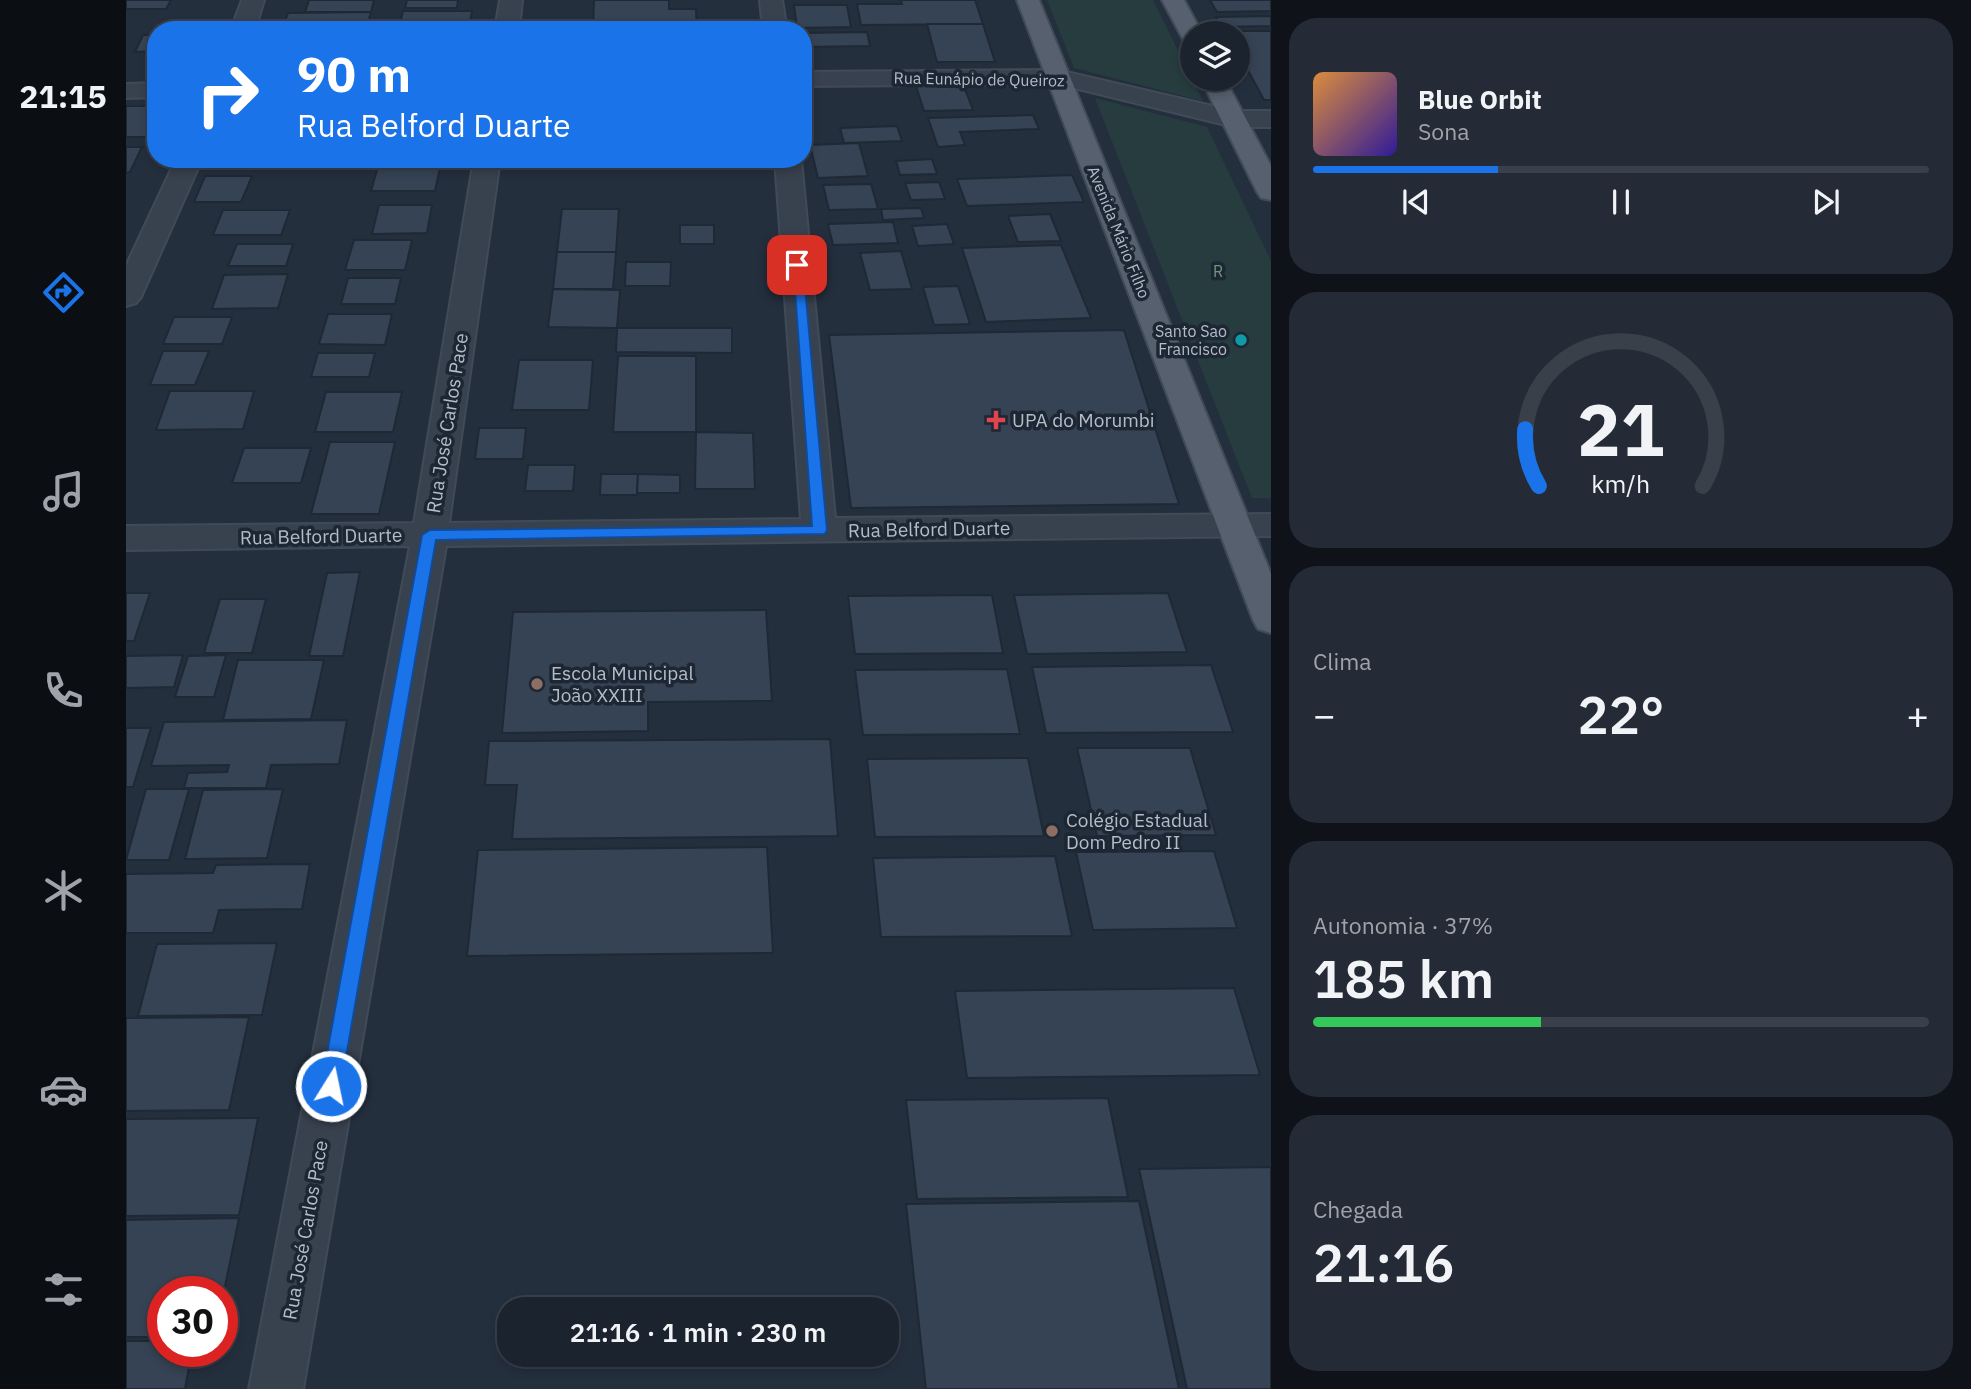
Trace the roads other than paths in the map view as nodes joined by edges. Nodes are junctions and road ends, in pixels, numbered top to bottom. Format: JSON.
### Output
{"nodes":[{"id":1,"x":253,"y":0,"type":"edge"},
{"id":2,"x":511,"y":0,"type":"edge"},
{"id":3,"x":771,"y":0,"type":"edge"},
{"id":4,"x":1028,"y":0,"type":"edge"},
{"id":5,"x":1173,"y":0,"type":"edge"},
{"id":6,"x":246,"y":21,"type":"edge"},
{"id":7,"x":508,"y":21,"type":"edge"},
{"id":8,"x":774,"y":21,"type":"edge"},
{"id":9,"x":1184,"y":21,"type":"edge"},
{"id":10,"x":1058,"y":77,"type":"junction"},
{"id":11,"x":812,"y":79,"type":"edge"},
{"id":12,"x":147,"y":90,"type":"edge"},
{"id":13,"x":126,"y":91,"type":"edge"},
{"id":14,"x":1219,"y":91,"type":"edge"},
{"id":15,"x":1234,"y":119,"type":"junction"},
{"id":16,"x":1271,"y":119,"type":"edge"},
{"id":17,"x":185,"y":168,"type":"edge"},
{"id":18,"x":486,"y":168,"type":"edge"},
{"id":19,"x":789,"y":168,"type":"edge"},
{"id":20,"x":1271,"y":192,"type":"edge"},
{"id":21,"x":126,"y":296,"type":"edge"},
{"id":22,"x":1271,"y":525,"type":"edge"},
{"id":23,"x":1235,"y":526,"type":"junction"},
{"id":24,"x":820,"y":530,"type":"junction"},
{"id":25,"x":430,"y":535,"type":"junction"},
{"id":26,"x":126,"y":538,"type":"edge"},
{"id":27,"x":1271,"y":620,"type":"edge"},
{"id":28,"x":276,"y":1389,"type":"edge"}],
"edges":[{"from":1,"to":6,"type":"street"},
{"from":2,"to":7,"type":"street"},
{"from":3,"to":8,"type":"street"},
{"from":4,"to":10,"type":"main road","name":"Avenida Mário Filho"},
{"from":5,"to":9,"type":"main road"},
{"from":10,"to":11,"type":"street","name":"Rua Eunápio de Queiroz"},
{"from":10,"to":15,"type":"street","name":"Rua Eunápio de Queiroz"},
{"from":10,"to":23,"type":"main road","name":"Avenida Mário Filho"},
{"from":12,"to":13,"type":"street"},
{"from":14,"to":15,"type":"main road"},
{"from":15,"to":16,"type":"street","name":"Rua Eunápio de Queiroz"},
{"from":15,"to":20,"type":"main road"},
{"from":17,"to":21,"type":"street"},
{"from":18,"to":25,"type":"street","name":"Rua José Carlos Pace"},
{"from":19,"to":24,"type":"street"},
{"from":22,"to":23,"type":"street","name":"Rua Belford Duarte"},
{"from":23,"to":24,"type":"street","name":"Rua Belford Duarte"},
{"from":23,"to":27,"type":"main road","name":"Avenida Mário Filho"},
{"from":24,"to":25,"type":"street","name":"Rua Belford Duarte"},
{"from":25,"to":26,"type":"street","name":"Rua Belford Duarte"},
{"from":25,"to":28,"type":"street","name":"Rua José Carlos Pace"}]}
